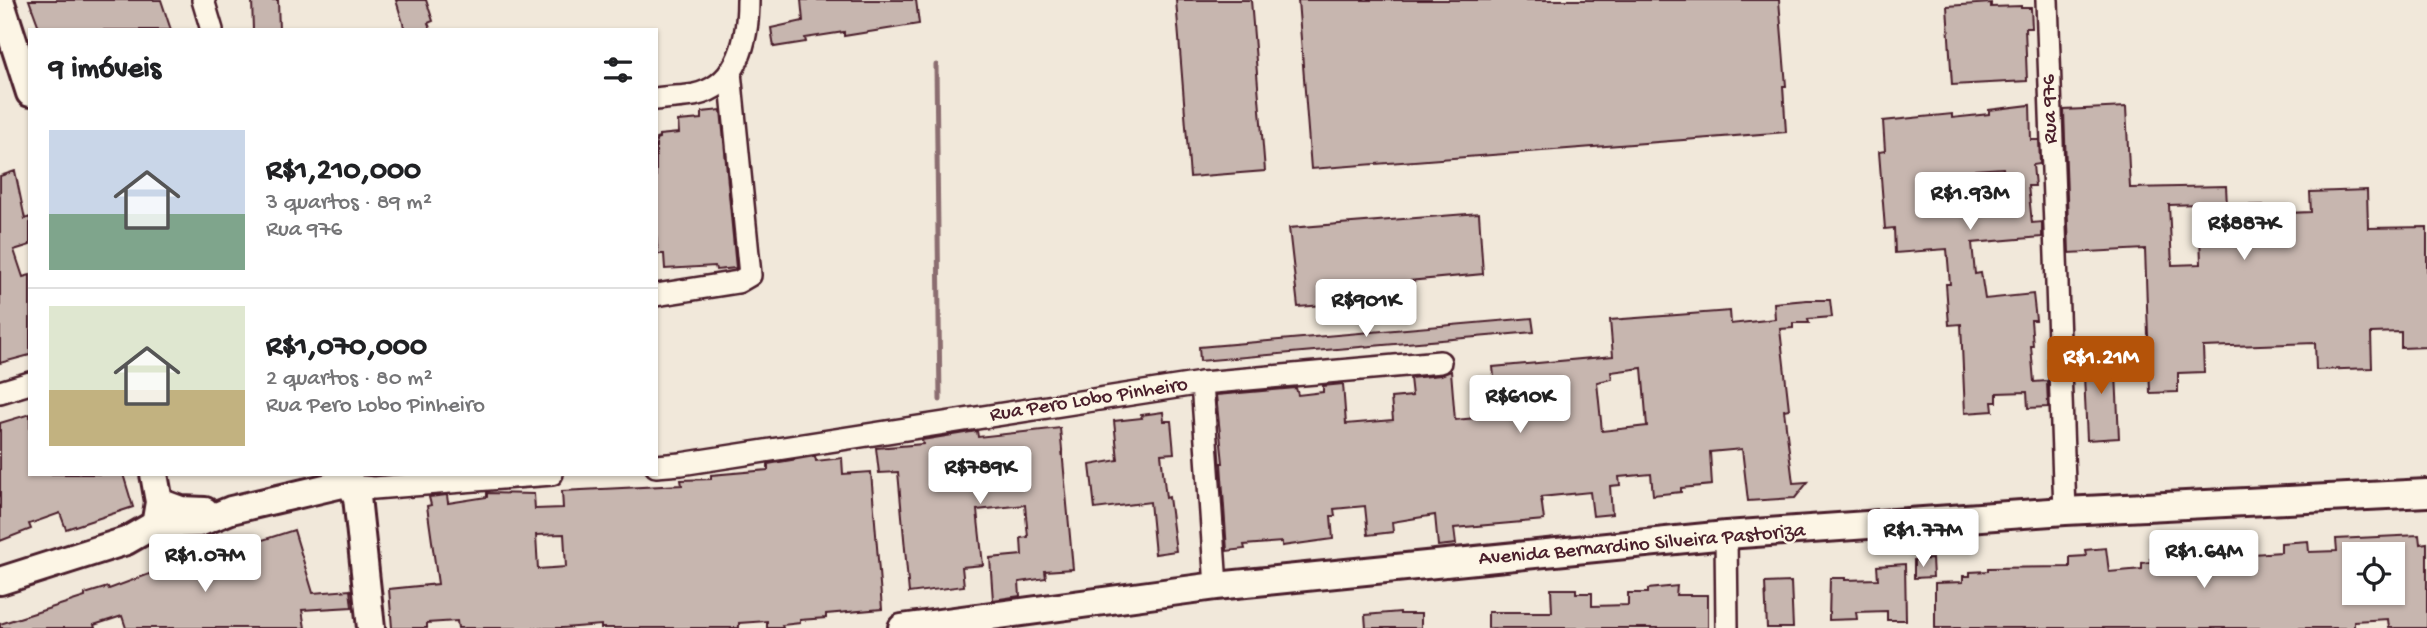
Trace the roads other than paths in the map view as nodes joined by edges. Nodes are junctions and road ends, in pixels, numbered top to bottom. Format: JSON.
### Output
{"nodes":[{"id":1,"x":203,"y":0,"type":"edge"},
{"id":2,"x":748,"y":0,"type":"edge"},
{"id":3,"x":2047,"y":0,"type":"edge"},
{"id":4,"x":0,"y":1,"type":"edge"},
{"id":5,"x":211,"y":28,"type":"edge"},
{"id":6,"x":730,"y":72,"type":"junction"},
{"id":7,"x":28,"y":87,"type":"edge"},
{"id":8,"x":658,"y":99,"type":"edge"},
{"id":9,"x":658,"y":295,"type":"edge"},
{"id":10,"x":1440,"y":362,"type":"dead end"},
{"id":11,"x":1202,"y":383,"type":"junction"},
{"id":12,"x":28,"y":384,"type":"edge"},
{"id":13,"x":0,"y":393,"type":"edge"},
{"id":14,"x":658,"y":466,"type":"edge"},
{"id":15,"x":154,"y":476,"type":"edge"},
{"id":16,"x":527,"y":476,"type":"edge"},
{"id":17,"x":351,"y":480,"type":"edge"},
{"id":18,"x":2427,"y":493,"type":"edge"},
{"id":19,"x":2065,"y":511,"type":"junction"},
{"id":20,"x":157,"y":514,"type":"junction"},
{"id":21,"x":1726,"y":535,"type":"junction"},
{"id":22,"x":0,"y":581,"type":"edge"},
{"id":23,"x":1216,"y":586,"type":"junction"},
{"id":24,"x":990,"y":622,"type":"edge"},
{"id":25,"x":372,"y":628,"type":"edge"},
{"id":26,"x":902,"y":628,"type":"edge"},
{"id":27,"x":1727,"y":628,"type":"edge"}],
"edges":[{"from":1,"to":5,"type":"street"},
{"from":2,"to":6,"type":"street"},
{"from":3,"to":19,"type":"street","name":"Rua 976"},
{"from":4,"to":7,"type":"main road"},
{"from":6,"to":8,"type":"street"},
{"from":6,"to":9,"type":"street"},
{"from":10,"to":11,"type":"street","name":"Rua Pero Lobo Pinheiro"},
{"from":11,"to":14,"type":"street","name":"Rua Pero Lobo Pinheiro"},
{"from":11,"to":23,"type":"street"},
{"from":12,"to":13,"type":"street"},
{"from":15,"to":20,"type":"main road"},
{"from":16,"to":17,"type":"street"},
{"from":17,"to":20,"type":"main road"},
{"from":17,"to":25,"type":"main road"},
{"from":18,"to":19,"type":"main road","name":"Avenida Bernardino Silveira Pastoriza"},
{"from":19,"to":21,"type":"main road","name":"Avenida Bernardino Silveira Pastoriza"},
{"from":20,"to":22,"type":"main road"},
{"from":21,"to":23,"type":"main road","name":"Avenida Bernardino Silveira Pastoriza"},
{"from":21,"to":27,"type":"street"},
{"from":23,"to":24,"type":"main road","name":"Avenida Bernardino Silveira Pastoriza"},
{"from":24,"to":26,"type":"main road","name":"Avenida Bernardino Silveira Pastoriza"}]}
